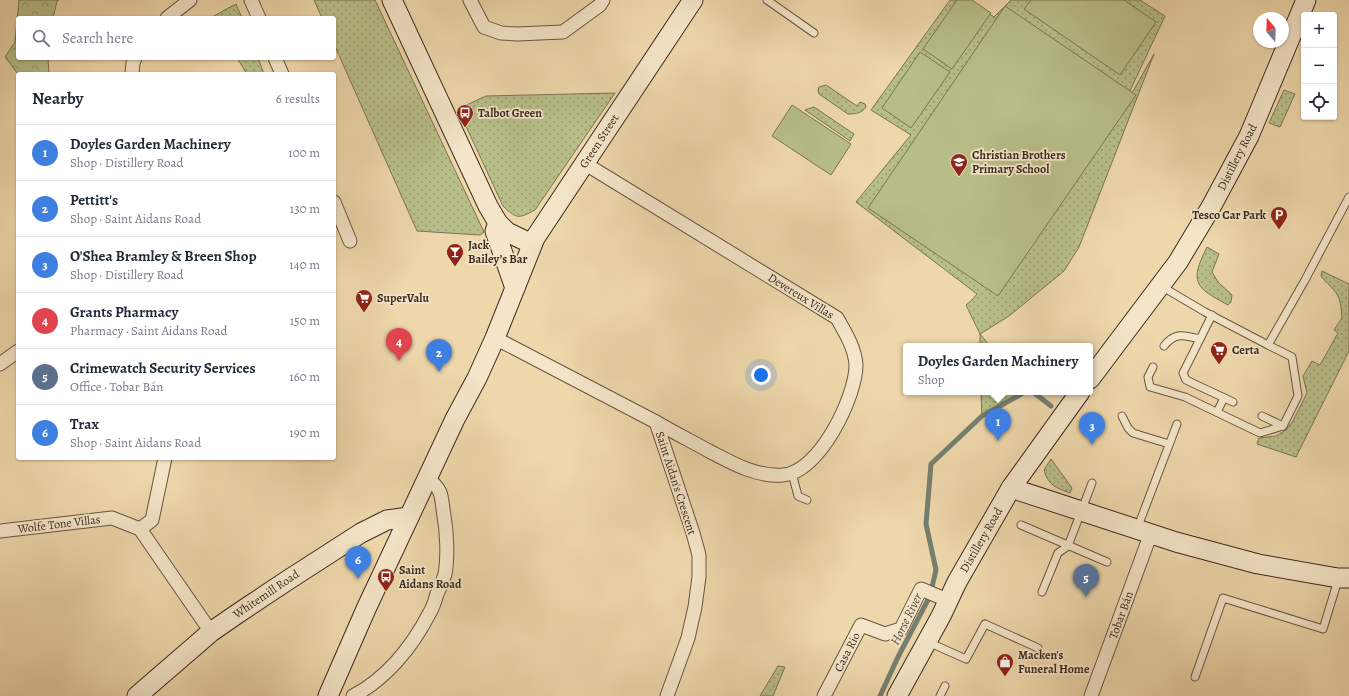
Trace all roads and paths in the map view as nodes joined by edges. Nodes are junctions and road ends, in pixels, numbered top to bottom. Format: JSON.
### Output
{"nodes":[{"id":1,"x":190,"y":0,"type":"edge"},
{"id":2,"x":251,"y":0,"type":"edge"},
{"id":3,"x":392,"y":0,"type":"edge"},
{"id":4,"x":470,"y":0,"type":"edge"},
{"id":5,"x":603,"y":0,"type":"edge"},
{"id":6,"x":693,"y":0,"type":"edge"},
{"id":7,"x":767,"y":0,"type":"edge"},
{"id":8,"x":1306,"y":0,"type":"edge"},
{"id":9,"x":170,"y":16,"type":"edge"},
{"id":10,"x":258,"y":16,"type":"edge"},
{"id":11,"x":814,"y":33,"type":"dead end"},
{"id":12,"x":134,"y":60,"type":"edge"},
{"id":13,"x":276,"y":60,"type":"edge"},
{"id":14,"x":132,"y":72,"type":"edge"},
{"id":15,"x":281,"y":72,"type":"edge"},
{"id":16,"x":584,"y":163,"type":"junction"},
{"id":17,"x":1349,"y":197,"type":"edge"},
{"id":18,"x":336,"y":207,"type":"edge"},
{"id":19,"x":498,"y":223,"type":"junction"},
{"id":20,"x":350,"y":241,"type":"dead end"},
{"id":21,"x":532,"y":244,"type":"junction"},
{"id":22,"x":1159,"y":285,"type":"junction"},
{"id":23,"x":515,"y":288,"type":"junction"},
{"id":24,"x":1212,"y":315,"type":"junction"},
{"id":25,"x":495,"y":338,"type":"junction"},
{"id":26,"x":1200,"y":339,"type":"junction"},
{"id":27,"x":1268,"y":344,"type":"junction"},
{"id":28,"x":1164,"y":346,"type":"dead end"},
{"id":29,"x":16,"y":352,"type":"edge"},
{"id":30,"x":0,"y":364,"type":"edge"},
{"id":31,"x":1153,"y":367,"type":"dead end"},
{"id":32,"x":1093,"y":375,"type":"edge"},
{"id":33,"x":1078,"y":395,"type":"edge"},
{"id":34,"x":1224,"y":398,"type":"junction"},
{"id":35,"x":1233,"y":402,"type":"dead end"},
{"id":36,"x":1217,"y":412,"type":"junction"},
{"id":37,"x":1122,"y":416,"type":"dead end"},
{"id":38,"x":1262,"y":416,"type":"dead end"},
{"id":39,"x":656,"y":422,"type":"junction"},
{"id":40,"x":1177,"y":424,"type":"dead end"},
{"id":41,"x":1283,"y":426,"type":"junction"},
{"id":42,"x":1169,"y":444,"type":"junction"},
{"id":43,"x":165,"y":460,"type":"edge"},
{"id":44,"x":792,"y":473,"type":"junction"},
{"id":45,"x":428,"y":479,"type":"junction"},
{"id":46,"x":1092,"y":482,"type":"dead end"},
{"id":47,"x":1011,"y":488,"type":"junction"},
{"id":48,"x":807,"y":500,"type":"dead end"},
{"id":49,"x":1081,"y":511,"type":"junction"},
{"id":50,"x":410,"y":517,"type":"junction"},
{"id":51,"x":1021,"y":525,"type":"dead end"},
{"id":52,"x":140,"y":529,"type":"junction"},
{"id":53,"x":0,"y":531,"type":"edge"},
{"id":54,"x":1144,"y":531,"type":"junction"},
{"id":55,"x":1068,"y":546,"type":"junction"},
{"id":56,"x":1107,"y":562,"type":"dead end"},
{"id":57,"x":1344,"y":578,"type":"edge"},
{"id":58,"x":1042,"y":592,"type":"dead end"},
{"id":59,"x":935,"y":595,"type":"junction"},
{"id":60,"x":211,"y":632,"type":"junction"},
{"id":61,"x":926,"y":641,"type":"junction"},
{"id":62,"x":1038,"y":648,"type":"dead end"},
{"id":63,"x":1195,"y":677,"type":"dead end"},
{"id":64,"x":945,"y":686,"type":"dead end"},
{"id":65,"x":137,"y":696,"type":"edge"},
{"id":66,"x":328,"y":696,"type":"edge"},
{"id":67,"x":353,"y":696,"type":"edge"},
{"id":68,"x":666,"y":696,"type":"edge"},
{"id":69,"x":824,"y":696,"type":"edge"},
{"id":70,"x":897,"y":696,"type":"edge"},
{"id":71,"x":940,"y":696,"type":"edge"},
{"id":72,"x":1091,"y":696,"type":"edge"}],
"edges":[{"from":1,"to":9,"type":"street"},
{"from":2,"to":10,"type":"street"},
{"from":3,"to":19,"type":"street"},
{"from":4,"to":5,"type":"street"},
{"from":6,"to":16,"type":"street","name":"Green Street"},
{"from":7,"to":11,"type":"lane"},
{"from":8,"to":22,"type":"street","name":"Distillery Road"},
{"from":12,"to":14,"type":"street"},
{"from":13,"to":15,"type":"street"},
{"from":16,"to":21,"type":"street","name":"Green Street"},
{"from":16,"to":44,"type":"street","name":"Devereux Villas"},
{"from":17,"to":27,"type":"lane"},
{"from":18,"to":20,"type":"street"},
{"from":19,"to":21,"type":"street"},
{"from":19,"to":23,"type":"street"},
{"from":21,"to":23,"type":"street","name":"Green Street"},
{"from":22,"to":24,"type":"lane"},
{"from":22,"to":32,"type":"street","name":"Distillery Road"},
{"from":23,"to":25,"type":"street"},
{"from":24,"to":26,"type":"lane"},
{"from":24,"to":27,"type":"lane"},
{"from":25,"to":39,"type":"street","name":"Saint Aidan's Crescent"},
{"from":25,"to":45,"type":"street"},
{"from":26,"to":28,"type":"lane"},
{"from":26,"to":34,"type":"lane"},
{"from":27,"to":41,"type":"lane"},
{"from":29,"to":30,"type":"street"},
{"from":31,"to":36,"type":"lane"},
{"from":33,"to":47,"type":"street","name":"Distillery Road"},
{"from":34,"to":35,"type":"lane"},
{"from":34,"to":36,"type":"lane"},
{"from":36,"to":41,"type":"lane"},
{"from":37,"to":42,"type":"lane"},
{"from":38,"to":41,"type":"lane"},
{"from":39,"to":44,"type":"street","name":"Devereux Villas"},
{"from":39,"to":68,"type":"street","name":"Saint Aidan's Crescent"},
{"from":40,"to":42,"type":"lane"},
{"from":42,"to":54,"type":"lane"},
{"from":43,"to":52,"type":"street"},
{"from":44,"to":48,"type":"lane"},
{"from":45,"to":50,"type":"street"},
{"from":45,"to":67,"type":"street"},
{"from":46,"to":49,"type":"lane"},
{"from":47,"to":49,"type":"street"},
{"from":47,"to":59,"type":"street","name":"Distillery Road"},
{"from":49,"to":54,"type":"street"},
{"from":49,"to":55,"type":"lane"},
{"from":50,"to":60,"type":"street","name":"Whitemill Road"},
{"from":50,"to":66,"type":"street"},
{"from":51,"to":55,"type":"lane"},
{"from":52,"to":53,"type":"street","name":"Wolfe Tone Villas"},
{"from":52,"to":60,"type":"street"},
{"from":54,"to":57,"type":"street"},
{"from":54,"to":72,"type":"street","name":"Tobar Bán"},
{"from":55,"to":56,"type":"lane"},
{"from":55,"to":58,"type":"lane"},
{"from":57,"to":63,"type":"lane"},
{"from":59,"to":61,"type":"street","name":"Distillery Road"},
{"from":59,"to":69,"type":"street","name":"Casa Rio"},
{"from":60,"to":65,"type":"street","name":"Whitemill Road"},
{"from":61,"to":62,"type":"lane"},
{"from":61,"to":70,"type":"street","name":"Distillery Road"},
{"from":64,"to":71,"type":"lane"}]}
